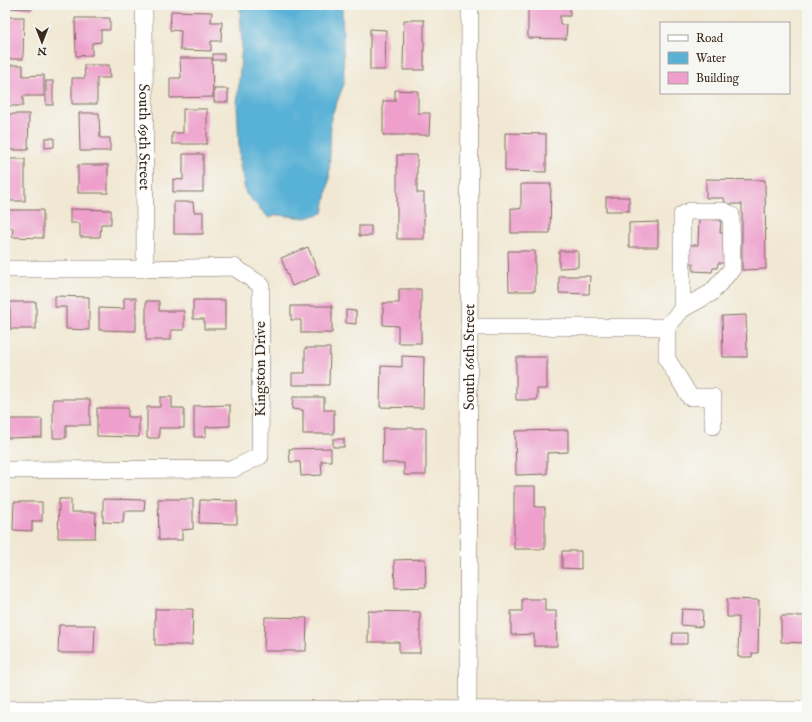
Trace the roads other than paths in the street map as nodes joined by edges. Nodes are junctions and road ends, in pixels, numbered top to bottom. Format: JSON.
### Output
{"nodes":[{"id":1,"x":144,"y":5,"type":"edge"},
{"id":2,"x":470,"y":5,"type":"edge"},
{"id":3,"x":5,"y":269,"type":"edge"},
{"id":4,"x":145,"y":269,"type":"junction"},
{"id":5,"x":682,"y":309,"type":"junction"},
{"id":6,"x":469,"y":327,"type":"junction"},
{"id":7,"x":667,"y":327,"type":"junction"},
{"id":8,"x":713,"y":426,"type":"dead end"},
{"id":9,"x":5,"y":470,"type":"edge"},
{"id":10,"x":468,"y":709,"type":"junction"},
{"id":11,"x":807,"y":710,"type":"edge"},
{"id":12,"x":7,"y":711,"type":"edge"},
{"id":13,"x":317,"y":713,"type":"edge"},
{"id":14,"x":702,"y":713,"type":"edge"}],
"edges":[{"from":1,"to":4,"type":"street","name":"South 69th Street"},
{"from":2,"to":6,"type":"street","name":"South 66th Street"},
{"from":3,"to":4,"type":"street","name":"Kingston Drive"},
{"from":4,"to":9,"type":"street","name":"Kingston Drive"},
{"from":5,"to":5,"type":"street"},
{"from":5,"to":7,"type":"street"},
{"from":6,"to":7,"type":"street"},
{"from":6,"to":10,"type":"street","name":"South 66th Street"},
{"from":7,"to":8,"type":"street"},
{"from":10,"to":13,"type":"street"},
{"from":10,"to":14,"type":"street"},
{"from":11,"to":14,"type":"street"},
{"from":12,"to":13,"type":"street"}]}
